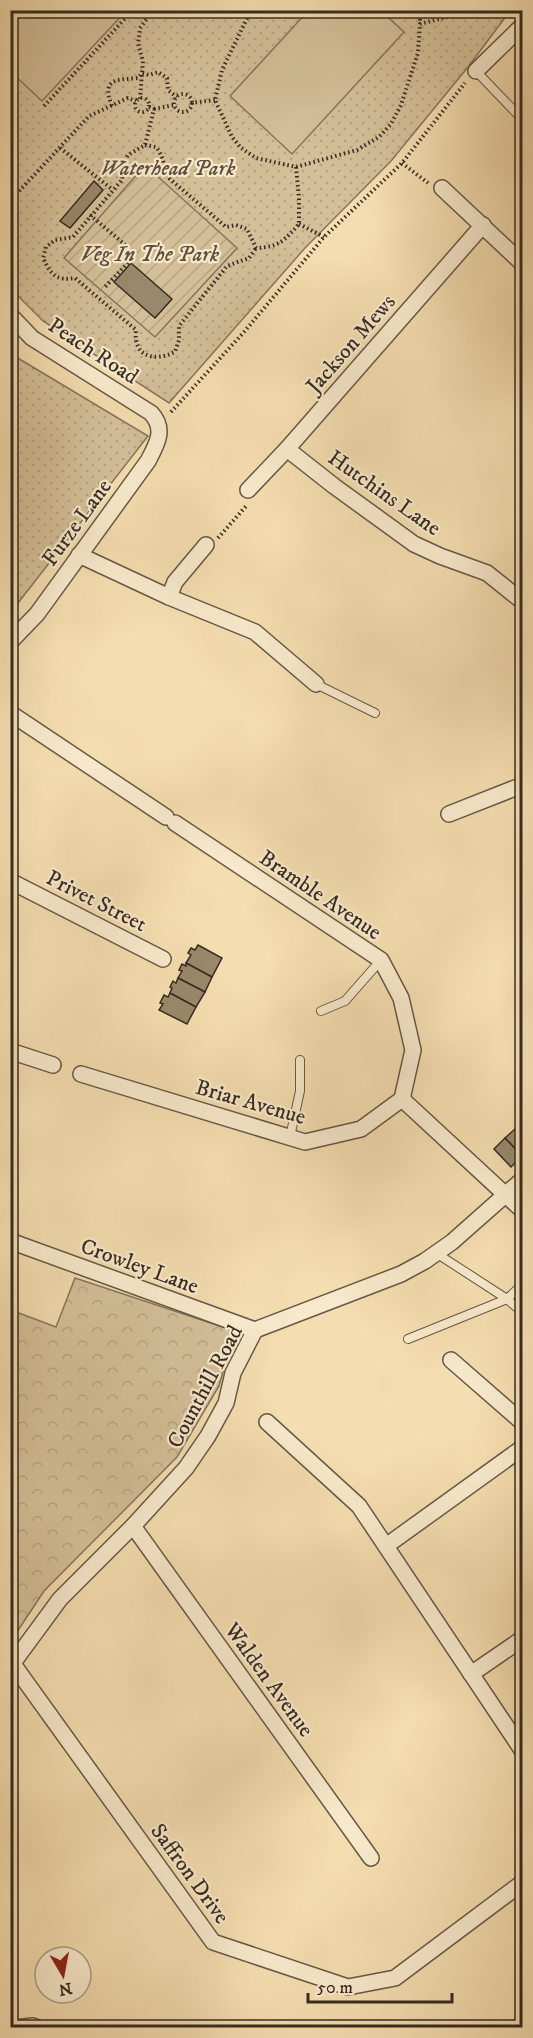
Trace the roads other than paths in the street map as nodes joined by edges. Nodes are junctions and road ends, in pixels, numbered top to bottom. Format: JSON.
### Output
{"nodes":[{"id":1,"x":522,"y":26,"type":"edge"},
{"id":2,"x":476,"y":71,"type":"joint"},
{"id":3,"x":522,"y":119,"type":"edge"},
{"id":4,"x":442,"y":188,"type":"road end"},
{"id":5,"x":483,"y":225,"type":"junction"},
{"id":6,"x":522,"y":263,"type":"edge"},
{"id":7,"x":10,"y":315,"type":"edge"},
{"id":8,"x":157,"y":419,"type":"joint"},
{"id":9,"x":287,"y":449,"type":"junction"},
{"id":10,"x":248,"y":490,"type":"road end"},
{"id":11,"x":206,"y":545,"type":"road end"},
{"id":12,"x":79,"y":555,"type":"junction"},
{"id":13,"x":169,"y":597,"type":"junction"},
{"id":14,"x":522,"y":601,"type":"edge"},
{"id":15,"x":10,"y":642,"type":"edge"},
{"id":16,"x":316,"y":684,"type":"joint"},
{"id":17,"x":10,"y":713,"type":"edge"},
{"id":18,"x":375,"y":713,"type":"dead end"},
{"id":19,"x":522,"y":789,"type":"edge"},
{"id":20,"x":449,"y":814,"type":"dead end"},
{"id":21,"x":10,"y":881,"type":"edge"},
{"id":22,"x":163,"y":959,"type":"dead end"},
{"id":23,"x":381,"y":960,"type":"junction"},
{"id":24,"x":321,"y":1011,"type":"dead end"},
{"id":25,"x":10,"y":1051,"type":"edge"},
{"id":26,"x":300,"y":1060,"type":"dead end"},
{"id":27,"x":54,"y":1065,"type":"dead end"},
{"id":28,"x":81,"y":1074,"type":"dead end"},
{"id":29,"x":402,"y":1099,"type":"junction"},
{"id":30,"x":290,"y":1137,"type":"junction"},
{"id":31,"x":522,"y":1180,"type":"edge"},
{"id":32,"x":506,"y":1194,"type":"junction"},
{"id":33,"x":522,"y":1210,"type":"edge"},
{"id":34,"x":10,"y":1241,"type":"edge"},
{"id":35,"x":436,"y":1253,"type":"junction"},
{"id":36,"x":522,"y":1285,"type":"edge"},
{"id":37,"x":507,"y":1299,"type":"junction"},
{"id":38,"x":522,"y":1312,"type":"edge"},
{"id":39,"x":255,"y":1330,"type":"junction"},
{"id":40,"x":408,"y":1339,"type":"dead end"},
{"id":41,"x":451,"y":1360,"type":"dead end"},
{"id":42,"x":267,"y":1422,"type":"dead end"},
{"id":43,"x":522,"y":1422,"type":"edge"},
{"id":44,"x":522,"y":1448,"type":"edge"},
{"id":45,"x":133,"y":1526,"type":"junction"},
{"id":46,"x":386,"y":1546,"type":"junction"},
{"id":47,"x":522,"y":1639,"type":"edge"},
{"id":48,"x":12,"y":1665,"type":"edge"},
{"id":49,"x":471,"y":1674,"type":"junction"},
{"id":50,"x":522,"y":1750,"type":"edge"},
{"id":51,"x":371,"y":1858,"type":"dead end"},
{"id":52,"x":522,"y":1883,"type":"edge"},
{"id":53,"x":15,"y":2028,"type":"edge"},
{"id":54,"x":38,"y":2028,"type":"edge"}],
"edges":[{"from":1,"to":2,"type":"street"},
{"from":2,"to":3,"type":"lane"},
{"from":4,"to":5,"type":"street"},
{"from":5,"to":6,"type":"street"},
{"from":5,"to":9,"type":"street","name":"Jackson Mews"},
{"from":7,"to":8,"type":"street","name":"Peach Road"},
{"from":8,"to":12,"type":"street","name":"Furze Lane"},
{"from":9,"to":10,"type":"street","name":"Jackson Mews"},
{"from":9,"to":14,"type":"street","name":"Hutchins Lane"},
{"from":11,"to":13,"type":"street"},
{"from":12,"to":13,"type":"street"},
{"from":12,"to":15,"type":"street","name":"Furze Lane"},
{"from":13,"to":16,"type":"street"},
{"from":16,"to":18,"type":"lane"},
{"from":17,"to":23,"type":"street","name":"Bramble Avenue"},
{"from":19,"to":20,"type":"street"},
{"from":21,"to":22,"type":"street","name":"Privet Street"},
{"from":23,"to":24,"type":"lane"},
{"from":23,"to":29,"type":"street","name":"Bramble Avenue"},
{"from":25,"to":27,"type":"street"},
{"from":26,"to":30,"type":"lane"},
{"from":28,"to":30,"type":"street","name":"Briar Avenue"},
{"from":29,"to":30,"type":"street","name":"Briar Avenue"},
{"from":29,"to":32,"type":"street"},
{"from":31,"to":32,"type":"street","name":"Counthill Road"},
{"from":32,"to":33,"type":"street"},
{"from":32,"to":35,"type":"street","name":"Counthill Road"},
{"from":34,"to":39,"type":"street","name":"Crowley Lane"},
{"from":35,"to":37,"type":"lane"},
{"from":35,"to":39,"type":"street","name":"Counthill Road"},
{"from":36,"to":37,"type":"lane"},
{"from":37,"to":38,"type":"lane"},
{"from":37,"to":40,"type":"lane"},
{"from":39,"to":45,"type":"street","name":"Counthill Road"},
{"from":41,"to":43,"type":"street"},
{"from":42,"to":46,"type":"street"},
{"from":44,"to":46,"type":"street"},
{"from":45,"to":48,"type":"street","name":"Counthill Road"},
{"from":45,"to":51,"type":"street","name":"Walden Avenue"},
{"from":46,"to":49,"type":"street"},
{"from":47,"to":49,"type":"street"},
{"from":48,"to":52,"type":"street","name":"Saffron Drive"},
{"from":49,"to":50,"type":"street"},
{"from":53,"to":54,"type":"street"}]}
